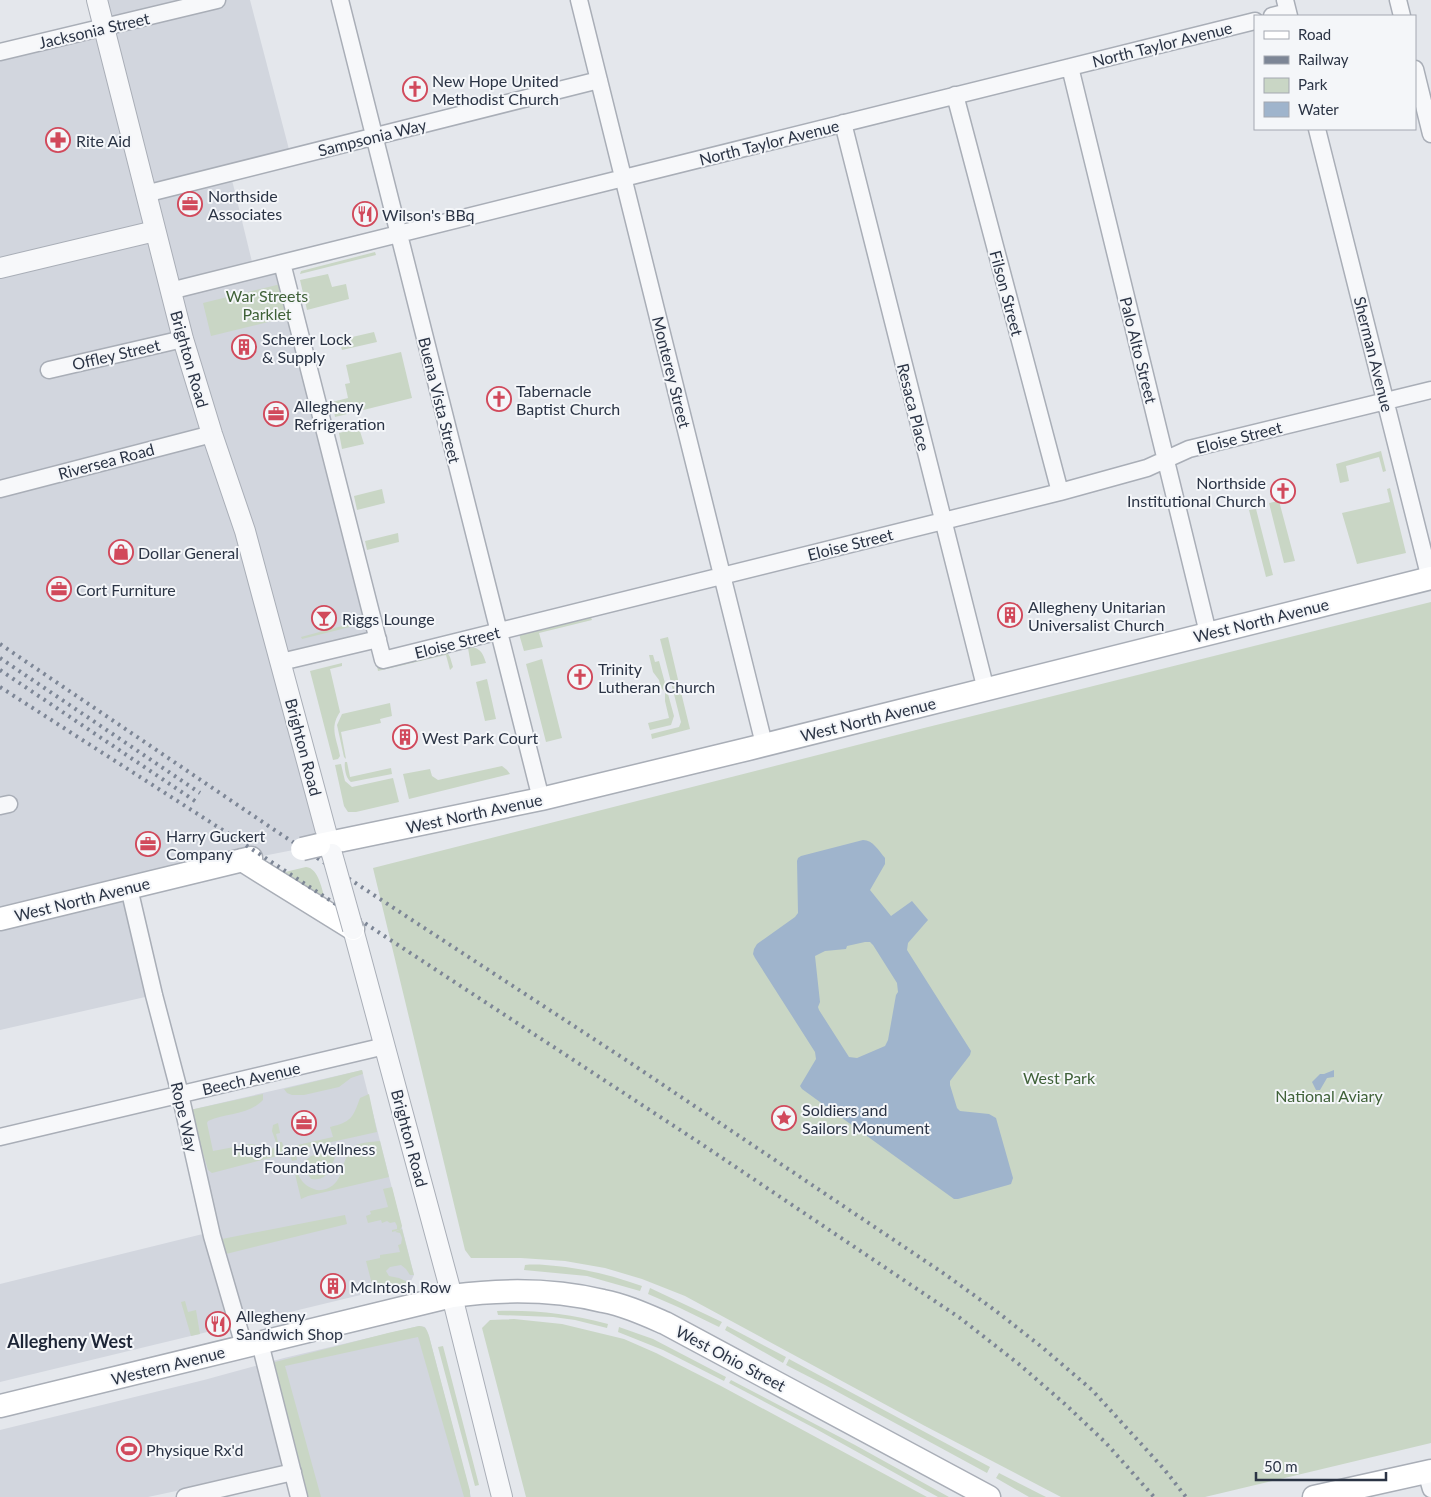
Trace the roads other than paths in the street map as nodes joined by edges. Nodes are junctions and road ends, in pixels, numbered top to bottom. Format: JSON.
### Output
{"nodes":[{"id":1,"x":97,"y":0,"type":"edge"},
{"id":2,"x":217,"y":0,"type":"edge"},
{"id":3,"x":340,"y":0,"type":"edge"},
{"id":4,"x":579,"y":0,"type":"edge"},
{"id":5,"x":1398,"y":0,"type":"edge"},
{"id":6,"x":1402,"y":15,"type":"edge"},
{"id":7,"x":1254,"y":21,"type":"edge"},
{"id":8,"x":104,"y":27,"type":"junction"},
{"id":9,"x":0,"y":52,"type":"edge"},
{"id":10,"x":1070,"y":66,"type":"junction"},
{"id":11,"x":1416,"y":73,"type":"edge"},
{"id":12,"x":599,"y":80,"type":"junction"},
{"id":13,"x":955,"y":95,"type":"junction"},
{"id":14,"x":843,"y":123,"type":"junction"},
{"id":15,"x":1317,"y":130,"type":"edge"},
{"id":16,"x":1431,"y":134,"type":"edge"},
{"id":17,"x":374,"y":136,"type":"junction"},
{"id":18,"x":623,"y":178,"type":"junction"},
{"id":19,"x":145,"y":194,"type":"junction"},
{"id":20,"x":156,"y":231,"type":"junction"},
{"id":21,"x":399,"y":234,"type":"junction"},
{"id":22,"x":282,"y":264,"type":"junction"},
{"id":23,"x":0,"y":268,"type":"edge"},
{"id":24,"x":170,"y":291,"type":"junction"},
{"id":25,"x":183,"y":338,"type":"junction"},
{"id":26,"x":50,"y":370,"type":"dead end"},
{"id":27,"x":1431,"y":390,"type":"edge"},
{"id":28,"x":1386,"y":401,"type":"junction"},
{"id":29,"x":212,"y":434,"type":"junction"},
{"id":30,"x":1166,"y":461,"type":"junction"},
{"id":31,"x":0,"y":488,"type":"edge"},
{"id":32,"x":1060,"y":492,"type":"junction"},
{"id":33,"x":943,"y":521,"type":"junction"},
{"id":34,"x":722,"y":576,"type":"junction"},
{"id":35,"x":1430,"y":578,"type":"edge"},
{"id":36,"x":498,"y":631,"type":"junction"},
{"id":37,"x":1208,"y":633,"type":"junction"},
{"id":38,"x":378,"y":639,"type":"junction"},
{"id":39,"x":281,"y":662,"type":"junction"},
{"id":40,"x":986,"y":690,"type":"junction"},
{"id":41,"x":764,"y":744,"type":"junction"},
{"id":42,"x":541,"y":799,"type":"junction"},
{"id":43,"x":320,"y":848,"type":"junction"},
{"id":44,"x":129,"y":888,"type":"junction"},
{"id":45,"x":0,"y":919,"type":"edge"},
{"id":46,"x":355,"y":934,"type":"junction"},
{"id":47,"x":385,"y":1046,"type":"junction"},
{"id":48,"x":180,"y":1094,"type":"junction"},
{"id":49,"x":0,"y":1137,"type":"edge"},
{"id":50,"x":452,"y":1296,"type":"junction"},
{"id":51,"x":252,"y":1344,"type":"junction"},
{"id":52,"x":0,"y":1406,"type":"edge"},
{"id":53,"x":293,"y":1472,"type":"junction"},
{"id":54,"x":1429,"y":1477,"type":"edge"},
{"id":55,"x":185,"y":1497,"type":"edge"},
{"id":56,"x":299,"y":1497,"type":"edge"},
{"id":57,"x":502,"y":1497,"type":"edge"},
{"id":58,"x":990,"y":1497,"type":"edge"},
{"id":59,"x":1314,"y":1497,"type":"edge"}],
"edges":[{"from":1,"to":8,"type":"street","name":"Brighton Road"},
{"from":2,"to":8,"type":"street","name":"Jacksonia Street"},
{"from":3,"to":17,"type":"street","name":"Buena Vista Street"},
{"from":4,"to":12,"type":"street","name":"Monterey Street"},
{"from":5,"to":6,"type":"street"},
{"from":7,"to":10,"type":"street","name":"North Taylor Avenue"},
{"from":8,"to":9,"type":"street","name":"Jacksonia Street"},
{"from":8,"to":19,"type":"street","name":"Brighton Road"},
{"from":10,"to":13,"type":"street","name":"North Taylor Avenue"},
{"from":10,"to":30,"type":"street","name":"Palo Alto Street"},
{"from":11,"to":16,"type":"street"},
{"from":12,"to":17,"type":"street","name":"Sampsonia Way"},
{"from":12,"to":18,"type":"street","name":"Monterey Street"},
{"from":13,"to":14,"type":"street","name":"North Taylor Avenue"},
{"from":13,"to":32,"type":"street","name":"Filson Street"},
{"from":14,"to":18,"type":"street","name":"North Taylor Avenue"},
{"from":14,"to":33,"type":"street","name":"Resaca Place"},
{"from":15,"to":28,"type":"street","name":"Sherman Avenue"},
{"from":17,"to":19,"type":"street","name":"Sampsonia Way"},
{"from":17,"to":21,"type":"street","name":"Buena Vista Street"},
{"from":18,"to":21,"type":"street","name":"North Taylor Avenue"},
{"from":18,"to":34,"type":"street","name":"Monterey Street"},
{"from":19,"to":20,"type":"street","name":"Brighton Road"},
{"from":20,"to":23,"type":"street"},
{"from":20,"to":24,"type":"street","name":"Brighton Road"},
{"from":21,"to":22,"type":"street","name":"North Taylor Avenue"},
{"from":21,"to":36,"type":"street","name":"Buena Vista Street"},
{"from":22,"to":24,"type":"street","name":"North Taylor Avenue"},
{"from":22,"to":38,"type":"street"},
{"from":24,"to":25,"type":"street","name":"Brighton Road"},
{"from":25,"to":26,"type":"street","name":"Offley Street"},
{"from":25,"to":29,"type":"street","name":"Brighton Road"},
{"from":27,"to":28,"type":"street","name":"Eloise Street"},
{"from":28,"to":30,"type":"street","name":"Eloise Street"},
{"from":28,"to":35,"type":"street","name":"Sherman Avenue"},
{"from":29,"to":31,"type":"street","name":"Riversea Road"},
{"from":29,"to":39,"type":"street","name":"Brighton Road"},
{"from":30,"to":32,"type":"street","name":"Eloise Street"},
{"from":30,"to":37,"type":"street","name":"Palo Alto Street"},
{"from":32,"to":33,"type":"street","name":"Eloise Street"},
{"from":33,"to":34,"type":"street","name":"Eloise Street"},
{"from":33,"to":40,"type":"street","name":"Resaca Place"},
{"from":34,"to":36,"type":"street","name":"Eloise Street"},
{"from":34,"to":41,"type":"street","name":"Monterey Street"},
{"from":35,"to":37,"type":"main road","name":"West North Avenue"},
{"from":36,"to":38,"type":"street","name":"Eloise Street"},
{"from":36,"to":42,"type":"street","name":"Buena Vista Street"},
{"from":37,"to":40,"type":"main road","name":"West North Avenue"},
{"from":38,"to":39,"type":"street"},
{"from":39,"to":43,"type":"street","name":"Brighton Road"},
{"from":40,"to":41,"type":"main road","name":"West North Avenue"},
{"from":41,"to":42,"type":"main road","name":"West North Avenue"},
{"from":42,"to":43,"type":"main road","name":"West North Avenue"},
{"from":43,"to":46,"type":"street","name":"Brighton Road","bridge":true},
{"from":44,"to":45,"type":"main road","name":"West North Avenue"},
{"from":44,"to":46,"type":"main road","name":"West North Avenue"},
{"from":44,"to":48,"type":"street","name":"Rope Way"},
{"from":46,"to":47,"type":"street","name":"Brighton Road"},
{"from":47,"to":48,"type":"street","name":"Beech Avenue"},
{"from":47,"to":50,"type":"street","name":"Brighton Road"},
{"from":48,"to":49,"type":"street","name":"Beech Avenue"},
{"from":48,"to":51,"type":"street","name":"Rope Way"},
{"from":50,"to":51,"type":"main road","name":"Western Avenue"},
{"from":50,"to":57,"type":"street","name":"Brighton Road"},
{"from":50,"to":58,"type":"main road","name":"West Ohio Street"},
{"from":51,"to":52,"type":"main road","name":"Western Avenue"},
{"from":51,"to":53,"type":"street","name":"Rope Way"},
{"from":53,"to":55,"type":"street"},
{"from":53,"to":56,"type":"street","name":"Rope Way"},
{"from":54,"to":59,"type":"main road"}]}
